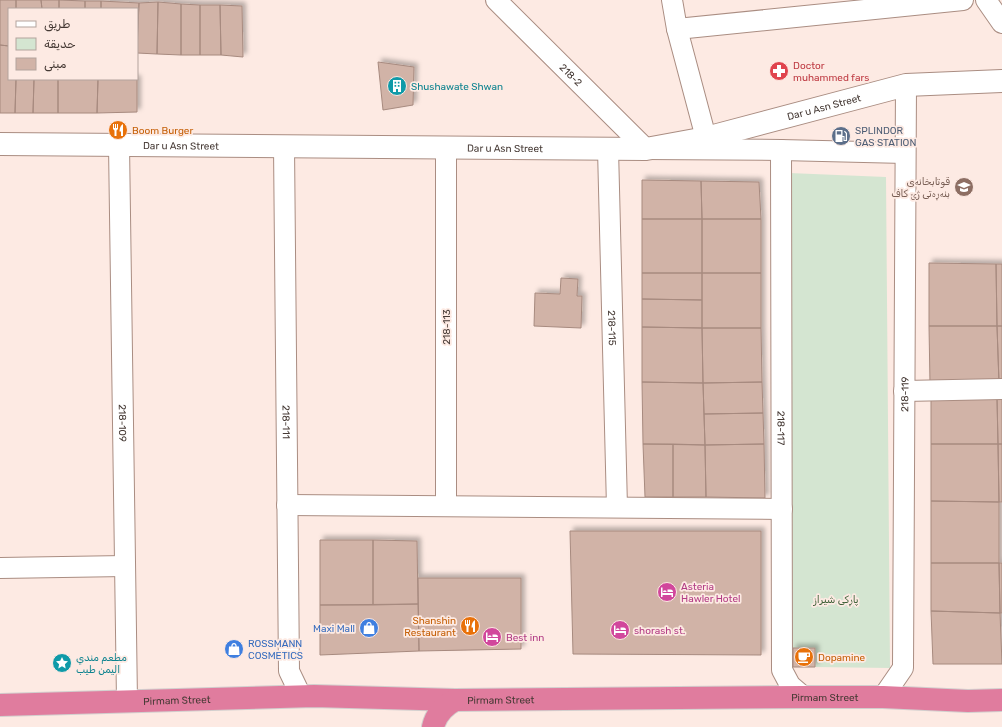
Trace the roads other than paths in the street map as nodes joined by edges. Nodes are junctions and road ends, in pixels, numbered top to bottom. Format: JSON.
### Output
{"nodes":[{"id":1,"x":496,"y":0,"type":"edge"},
{"id":2,"x":672,"y":0,"type":"edge"},
{"id":3,"x":963,"y":0,"type":"edge"},
{"id":4,"x":986,"y":0,"type":"edge"},
{"id":5,"x":1002,"y":23,"type":"edge"},
{"id":6,"x":677,"y":30,"type":"junction"},
{"id":7,"x":1002,"y":80,"type":"edge"},
{"id":8,"x":906,"y":85,"type":"junction"},
{"id":9,"x":706,"y":138,"type":"junction"},
{"id":10,"x":0,"y":144,"type":"edge"},
{"id":11,"x":119,"y":145,"type":"junction"},
{"id":12,"x":284,"y":146,"type":"junction"},
{"id":13,"x":446,"y":147,"type":"junction"},
{"id":14,"x":608,"y":149,"type":"junction"},
{"id":15,"x":646,"y":149,"type":"junction"},
{"id":16,"x":781,"y":150,"type":"junction"},
{"id":17,"x":905,"y":153,"type":"junction"},
{"id":18,"x":1002,"y":389,"type":"edge"},
{"id":19,"x":904,"y":391,"type":"junction"},
{"id":20,"x":287,"y":505,"type":"junction"},
{"id":21,"x":446,"y":506,"type":"junction"},
{"id":22,"x":617,"y":507,"type":"junction"},
{"id":23,"x":782,"y":509,"type":"junction"},
{"id":24,"x":125,"y":566,"type":"junction"},
{"id":25,"x":0,"y":568,"type":"edge"},
{"id":26,"x":301,"y":696,"type":"junction"},
{"id":27,"x":804,"y":697,"type":"junction"},
{"id":28,"x":882,"y":697,"type":"junction"},
{"id":29,"x":455,"y":700,"type":"junction"},
{"id":30,"x":1002,"y":700,"type":"edge"},
{"id":31,"x":127,"y":701,"type":"junction"},
{"id":32,"x":0,"y":705,"type":"edge"},
{"id":33,"x":433,"y":727,"type":"edge"}],
"edges":[{"from":1,"to":15,"type":"street","name":"218-2"},
{"from":2,"to":6,"type":"street"},
{"from":3,"to":6,"type":"street"},
{"from":4,"to":5,"type":"street"},
{"from":6,"to":9,"type":"street"},
{"from":7,"to":8,"type":"street","name":"Dar u Asn Street"},
{"from":8,"to":9,"type":"street","name":"Dar u Asn Street"},
{"from":8,"to":17,"type":"street","name":"218-119"},
{"from":9,"to":15,"type":"street","name":"Dar u Asn Street"},
{"from":10,"to":11,"type":"street","name":"Dar u Asn Street"},
{"from":11,"to":12,"type":"street","name":"Dar u Asn Street"},
{"from":11,"to":24,"type":"street","name":"218-109"},
{"from":12,"to":13,"type":"street","name":"Dar u Asn Street"},
{"from":12,"to":20,"type":"street","name":"218-111"},
{"from":13,"to":14,"type":"street","name":"Dar u Asn Street"},
{"from":13,"to":21,"type":"street","name":"218-113"},
{"from":14,"to":15,"type":"street","name":"Dar u Asn Street"},
{"from":14,"to":22,"type":"street","name":"218-115"},
{"from":15,"to":16,"type":"street"},
{"from":16,"to":17,"type":"street"},
{"from":16,"to":23,"type":"street","name":"218-117"},
{"from":17,"to":19,"type":"street","name":"218-119"},
{"from":18,"to":19,"type":"street"},
{"from":19,"to":28,"type":"street","name":"218-119"},
{"from":20,"to":21,"type":"street"},
{"from":20,"to":26,"type":"street","name":"218-111"},
{"from":21,"to":22,"type":"street"},
{"from":22,"to":23,"type":"street"},
{"from":23,"to":27,"type":"street","name":"218-117"},
{"from":24,"to":25,"type":"street"},
{"from":24,"to":31,"type":"street","name":"218-109"},
{"from":26,"to":29,"type":"highway","name":"Pirmam Street"},
{"from":26,"to":31,"type":"highway","name":"Pirmam Street"},
{"from":27,"to":28,"type":"highway","name":"Pirmam Street"},
{"from":27,"to":29,"type":"highway","name":"Pirmam Street"},
{"from":28,"to":30,"type":"highway","name":"Pirmam Street"},
{"from":29,"to":33,"type":"highway"},
{"from":31,"to":32,"type":"highway","name":"Pirmam Street"}]}
